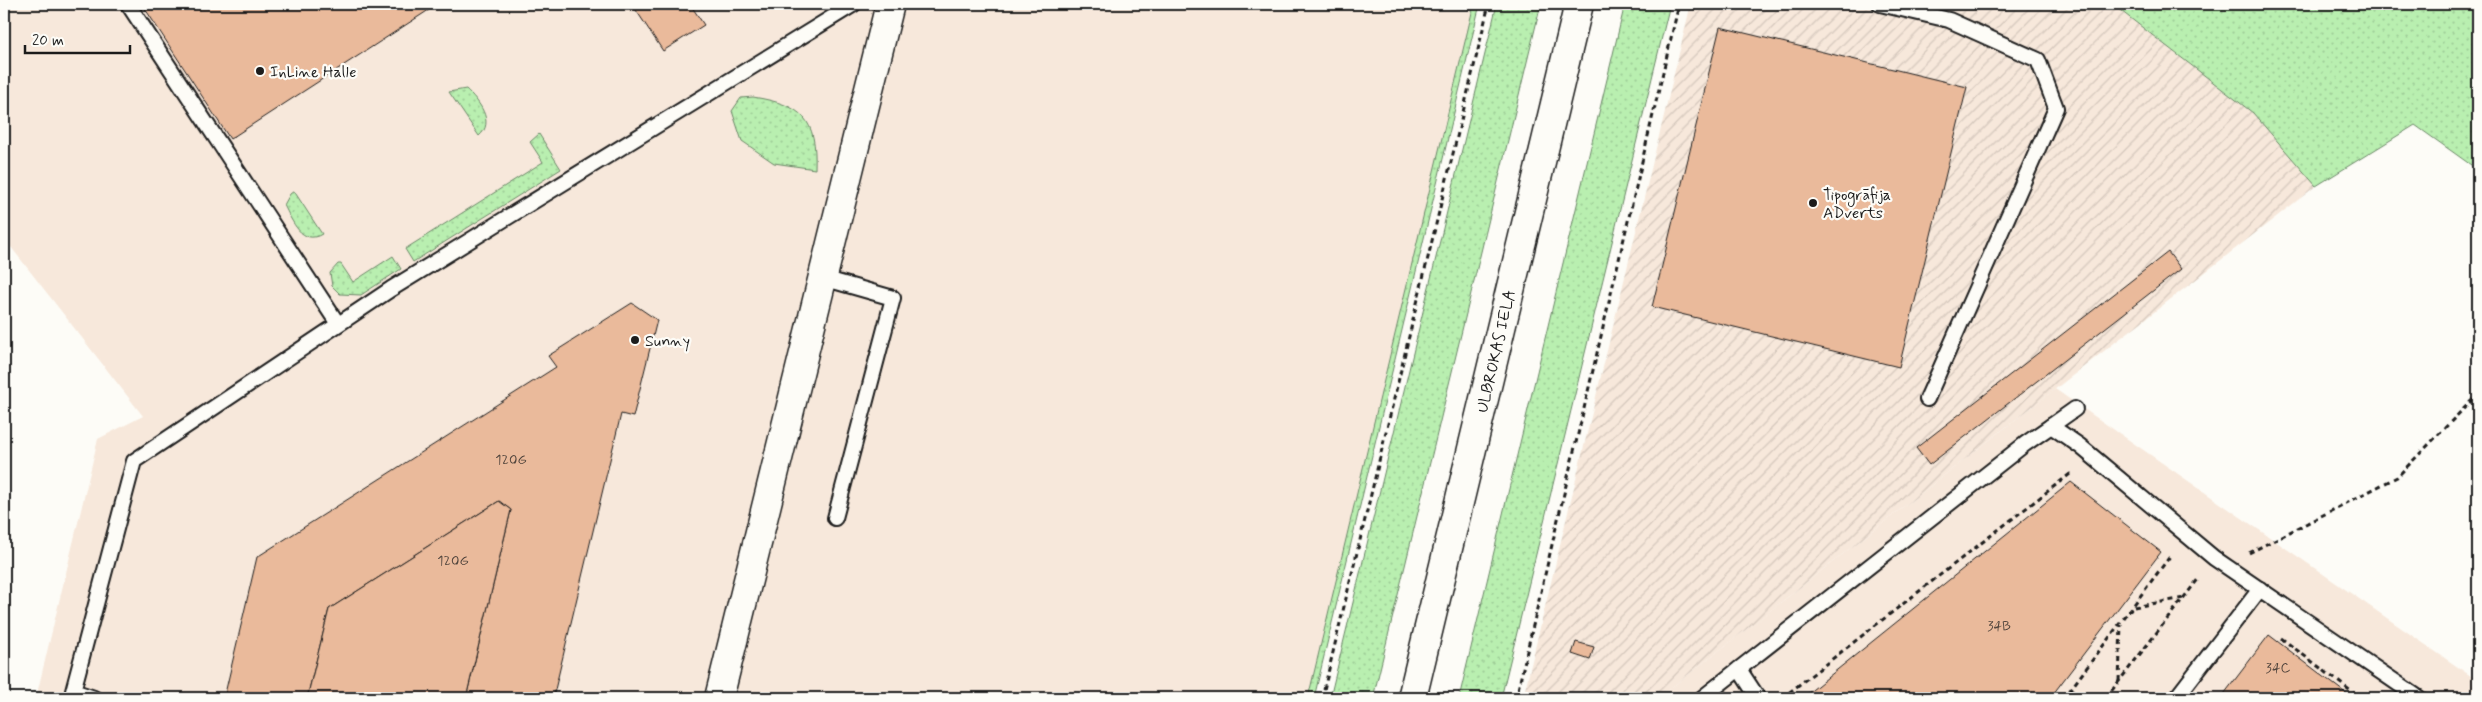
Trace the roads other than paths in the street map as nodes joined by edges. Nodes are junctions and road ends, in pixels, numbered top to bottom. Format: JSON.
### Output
{"nodes":[{"id":1,"x":128,"y":4,"type":"edge"},
{"id":2,"x":854,"y":4,"type":"edge"},
{"id":3,"x":890,"y":4,"type":"edge"},
{"id":4,"x":1578,"y":4,"type":"edge"},
{"id":5,"x":1880,"y":4,"type":"edge"},
{"id":6,"x":822,"y":278,"type":"junction"},
{"id":7,"x":338,"y":324,"type":"junction"},
{"id":8,"x":1927,"y":399,"type":"dead end"},
{"id":9,"x":2075,"y":409,"type":"dead end"},
{"id":10,"x":2051,"y":426,"type":"junction"},
{"id":11,"x":835,"y":518,"type":"dead end"},
{"id":12,"x":2260,"y":589,"type":"junction"},
{"id":13,"x":1739,"y":669,"type":"junction"},
{"id":14,"x":71,"y":695,"type":"edge"},
{"id":15,"x":94,"y":698,"type":"edge"},
{"id":16,"x":719,"y":698,"type":"edge"},
{"id":17,"x":1412,"y":698,"type":"edge"},
{"id":18,"x":1702,"y":698,"type":"edge"},
{"id":19,"x":1758,"y":698,"type":"edge"},
{"id":20,"x":2176,"y":698,"type":"edge"},
{"id":21,"x":2419,"y":698,"type":"edge"}],
"edges":[{"from":1,"to":7,"type":"lane"},
{"from":2,"to":7,"type":"lane"},
{"from":3,"to":6,"type":"street"},
{"from":4,"to":17,"type":"street","name":"ULBROKAS IELA"},
{"from":5,"to":8,"type":"lane"},
{"from":6,"to":11,"type":"lane"},
{"from":6,"to":16,"type":"street"},
{"from":7,"to":14,"type":"lane"},
{"from":9,"to":10,"type":"lane"},
{"from":10,"to":12,"type":"lane"},
{"from":10,"to":13,"type":"lane"},
{"from":12,"to":20,"type":"lane"},
{"from":12,"to":21,"type":"lane"},
{"from":13,"to":18,"type":"lane"},
{"from":13,"to":19,"type":"lane"},
{"from":14,"to":15,"type":"lane"}]}
